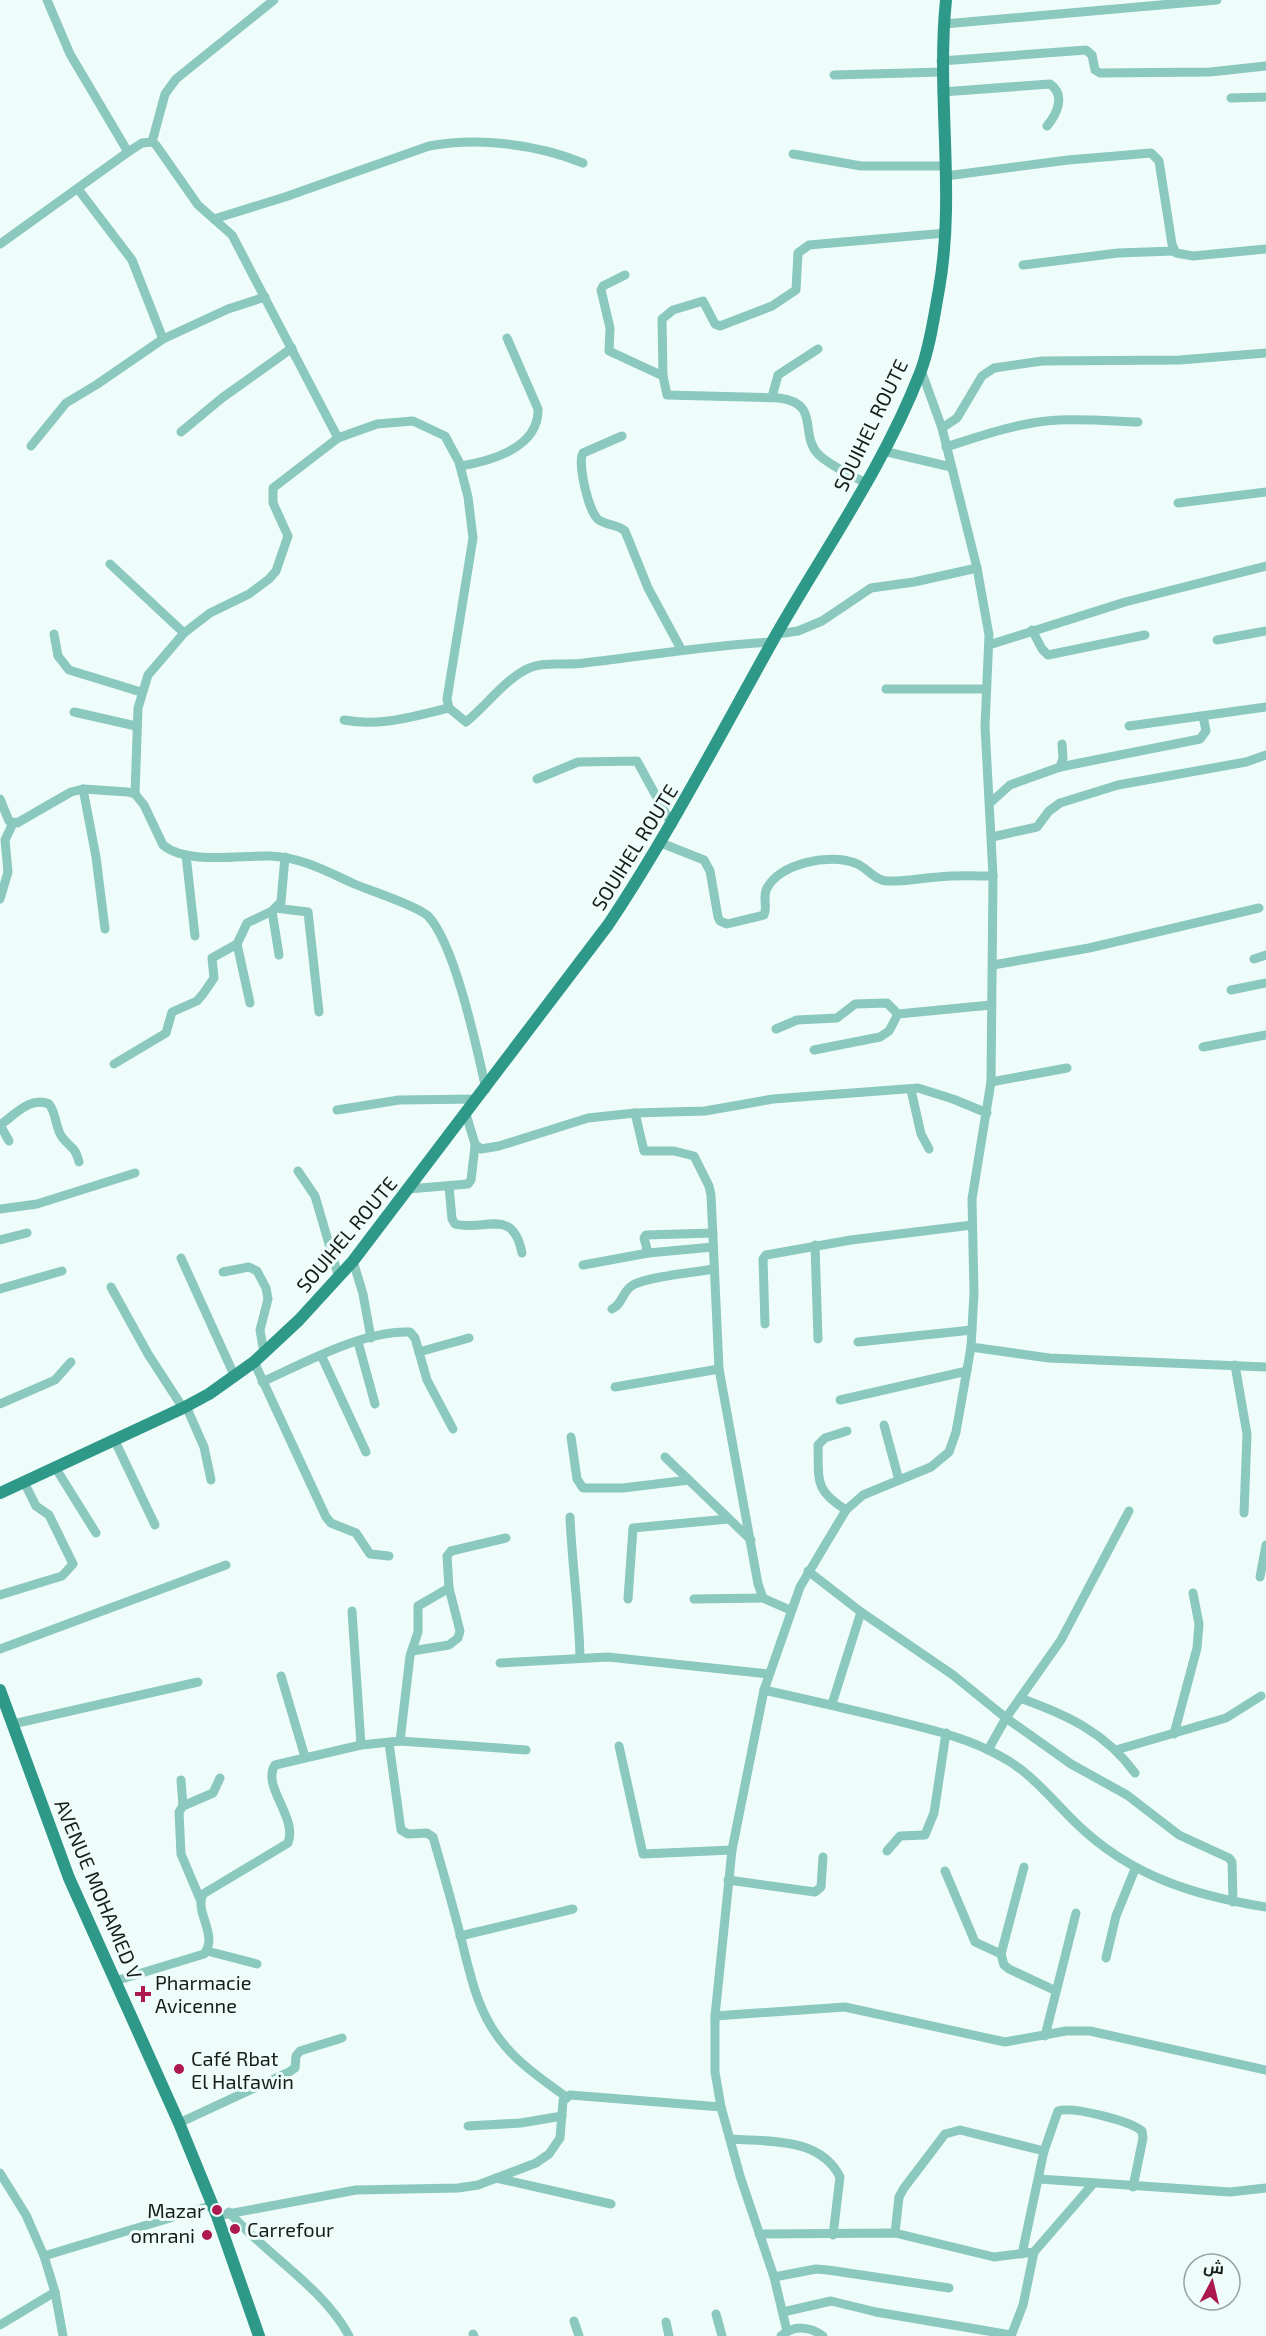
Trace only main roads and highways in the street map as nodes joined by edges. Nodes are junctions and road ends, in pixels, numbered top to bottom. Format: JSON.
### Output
{"nodes":[{"id":1,"x":946,"y":0,"type":"edge"},
{"id":2,"x":0,"y":1493,"type":"edge"},
{"id":3,"x":1,"y":1693,"type":"edge"},
{"id":4,"x":259,"y":2336,"type":"edge"}],
"edges":[{"from":1,"to":2,"type":"main road","name":"SOUIHEL ROUTE"},
{"from":3,"to":4,"type":"main road","name":"AVENUE MOHAMED V"}]}
